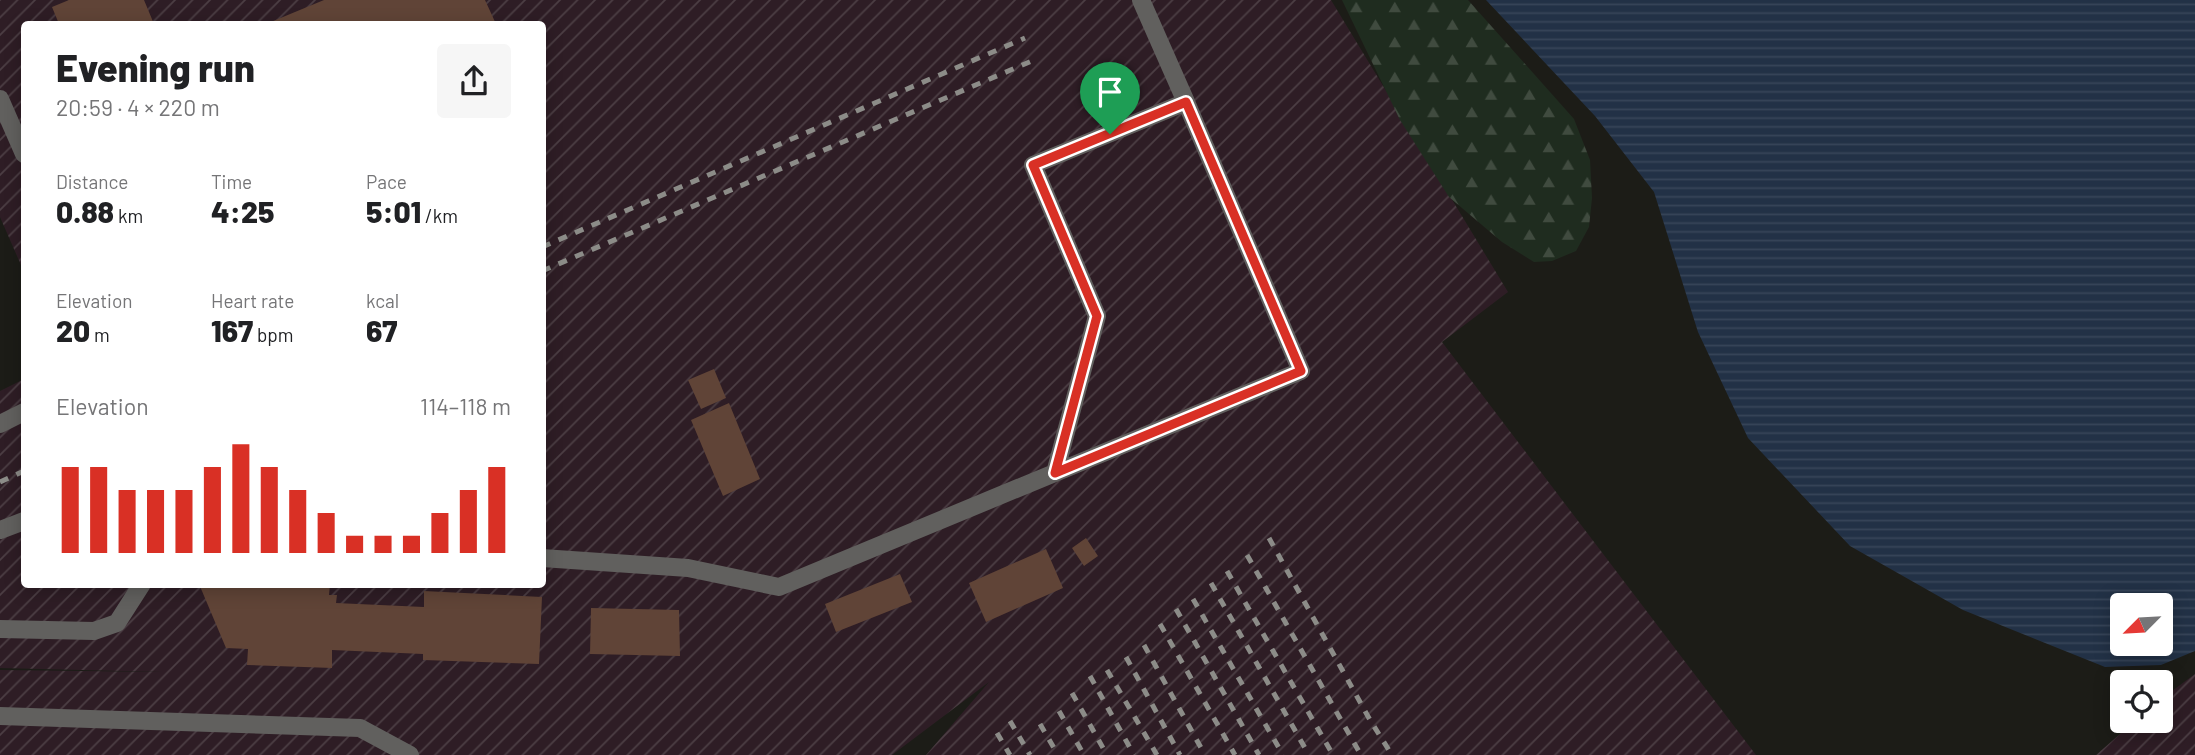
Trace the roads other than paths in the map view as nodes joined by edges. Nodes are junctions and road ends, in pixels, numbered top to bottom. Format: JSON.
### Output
{"nodes":[{"id":1,"x":1142,"y":0,"type":"edge"},
{"id":2,"x":0,"y":99,"type":"edge"},
{"id":3,"x":1186,"y":102,"type":"junction"},
{"id":4,"x":21,"y":147,"type":"edge"},
{"id":5,"x":21,"y":414,"type":"edge"},
{"id":6,"x":0,"y":424,"type":"edge"},
{"id":7,"x":1055,"y":473,"type":"junction"},
{"id":8,"x":21,"y":522,"type":"edge"},
{"id":9,"x":0,"y":530,"type":"edge"},
{"id":10,"x":546,"y":558,"type":"edge"},
{"id":11,"x":139,"y":588,"type":"edge"},
{"id":12,"x":0,"y":629,"type":"edge"},
{"id":13,"x":0,"y":716,"type":"edge"},
{"id":14,"x":410,"y":755,"type":"edge"}],
"edges":[{"from":1,"to":3,"type":"lane"},
{"from":2,"to":4,"type":"lane"},
{"from":3,"to":7,"type":"lane"},
{"from":3,"to":7,"type":"lane"},
{"from":5,"to":6,"type":"lane"},
{"from":7,"to":10,"type":"lane"},
{"from":8,"to":9,"type":"lane"},
{"from":11,"to":12,"type":"lane"},
{"from":13,"to":14,"type":"lane"}]}
